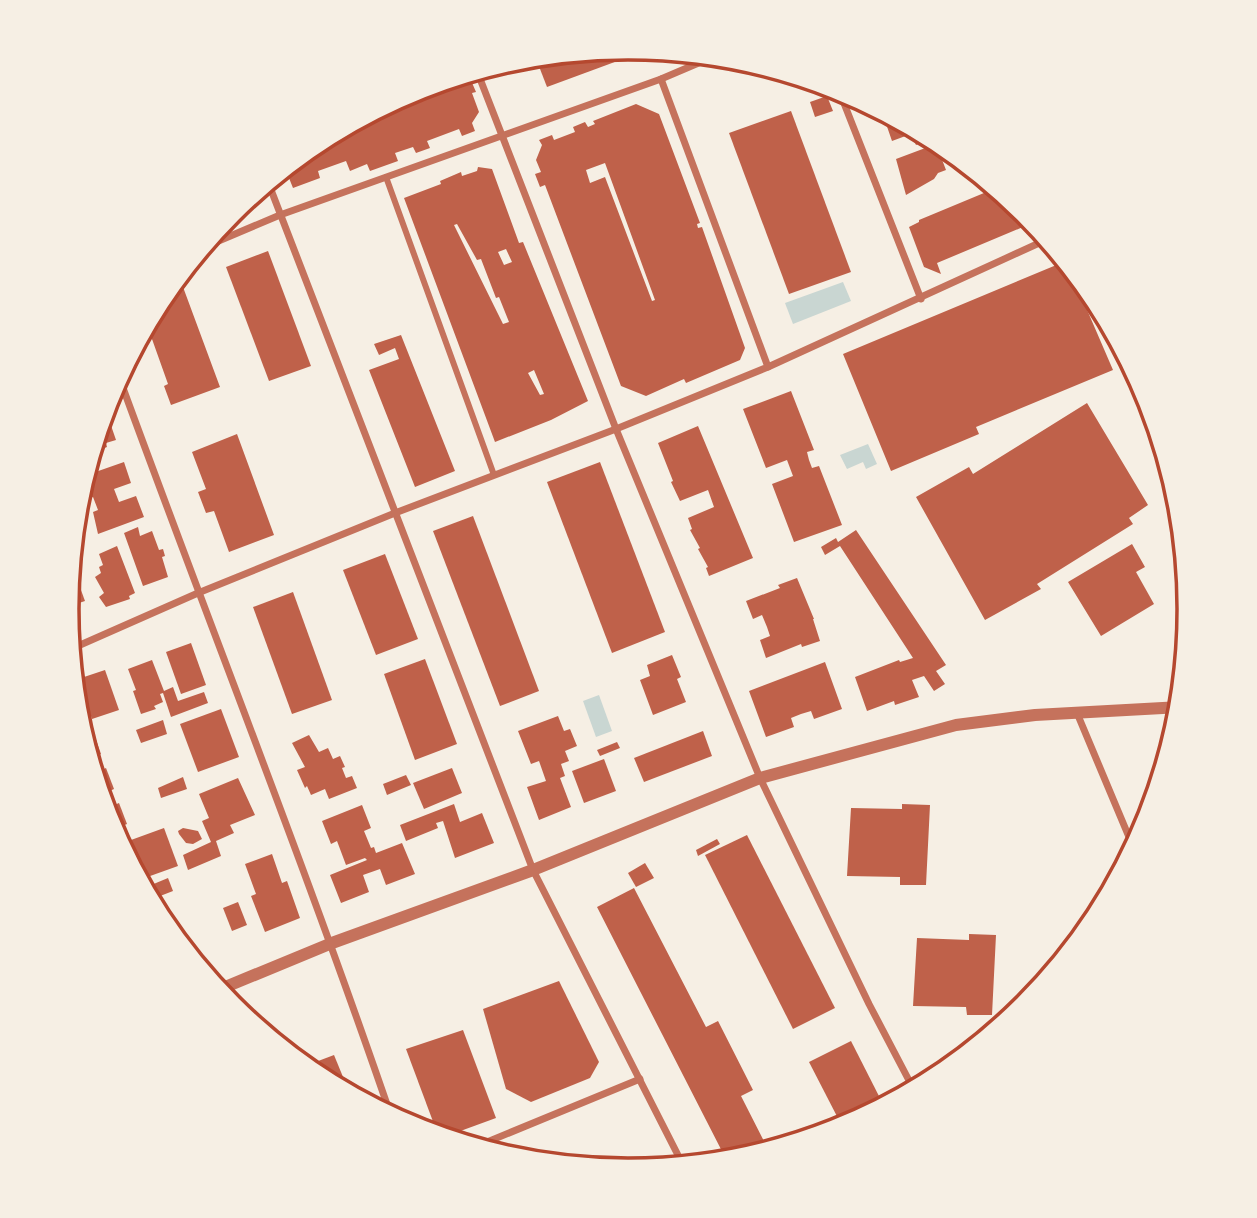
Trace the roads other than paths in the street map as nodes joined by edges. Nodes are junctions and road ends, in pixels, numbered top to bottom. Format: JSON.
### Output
{"nodes":[{"id":1,"x":697,"y":64,"type":"edge"},
{"id":2,"x":661,"y":79,"type":"junction"},
{"id":3,"x":480,"y":80,"type":"edge"},
{"id":4,"x":844,"y":103,"type":"edge"},
{"id":5,"x":501,"y":135,"type":"junction"},
{"id":6,"x":386,"y":177,"type":"junction"},
{"id":7,"x":272,"y":191,"type":"edge"},
{"id":8,"x":281,"y":215,"type":"junction"},
{"id":9,"x":222,"y":239,"type":"edge"},
{"id":10,"x":1039,"y":243,"type":"edge"},
{"id":11,"x":921,"y":299,"type":"junction"},
{"id":12,"x":768,"y":367,"type":"junction"},
{"id":13,"x":124,"y":392,"type":"edge"},
{"id":14,"x":616,"y":429,"type":"junction"},
{"id":15,"x":494,"y":475,"type":"junction"},
{"id":16,"x":395,"y":513,"type":"junction"},
{"id":17,"x":198,"y":593,"type":"junction"},
{"id":18,"x":80,"y":645,"type":"edge"},
{"id":19,"x":1168,"y":708,"type":"edge"},
{"id":20,"x":1077,"y":713,"type":"junction"},
{"id":21,"x":760,"y":778,"type":"junction"},
{"id":22,"x":1128,"y":836,"type":"edge"},
{"id":23,"x":533,"y":870,"type":"junction"},
{"id":24,"x":332,"y":943,"type":"junction"},
{"id":25,"x":229,"y":986,"type":"edge"},
{"id":26,"x":640,"y":1079,"type":"junction"},
{"id":27,"x":909,"y":1081,"type":"edge"},
{"id":28,"x":386,"y":1103,"type":"edge"},
{"id":29,"x":490,"y":1141,"type":"edge"},
{"id":30,"x":677,"y":1156,"type":"edge"}],
"edges":[{"from":1,"to":2,"type":"street"},
{"from":2,"to":5,"type":"street"},
{"from":2,"to":12,"type":"street"},
{"from":3,"to":5,"type":"street"},
{"from":4,"to":11,"type":"street"},
{"from":5,"to":6,"type":"street"},
{"from":5,"to":14,"type":"street"},
{"from":6,"to":8,"type":"street"},
{"from":6,"to":15,"type":"street"},
{"from":7,"to":8,"type":"street"},
{"from":8,"to":9,"type":"street"},
{"from":8,"to":16,"type":"street"},
{"from":10,"to":11,"type":"street"},
{"from":11,"to":12,"type":"street"},
{"from":12,"to":14,"type":"street"},
{"from":13,"to":17,"type":"street"},
{"from":14,"to":15,"type":"street"},
{"from":14,"to":21,"type":"street"},
{"from":15,"to":16,"type":"street"},
{"from":16,"to":17,"type":"street"},
{"from":16,"to":23,"type":"street"},
{"from":17,"to":18,"type":"street"},
{"from":17,"to":24,"type":"street"},
{"from":19,"to":20,"type":"street"},
{"from":20,"to":21,"type":"street"},
{"from":20,"to":22,"type":"street"},
{"from":21,"to":23,"type":"street"},
{"from":21,"to":27,"type":"street"},
{"from":23,"to":24,"type":"street"},
{"from":23,"to":26,"type":"street"},
{"from":24,"to":25,"type":"street"},
{"from":24,"to":28,"type":"street"},
{"from":26,"to":29,"type":"street"},
{"from":26,"to":30,"type":"street"}]}
